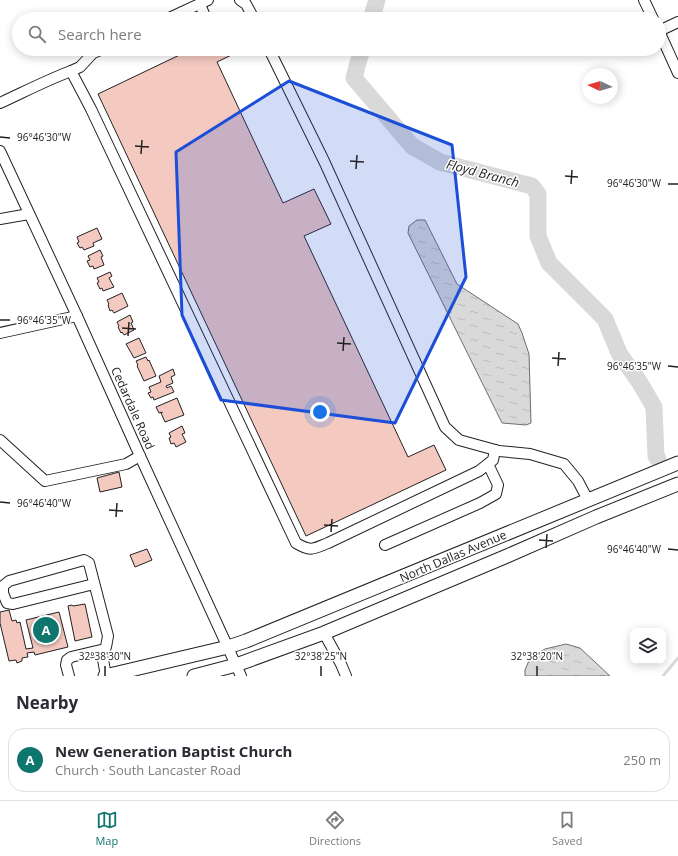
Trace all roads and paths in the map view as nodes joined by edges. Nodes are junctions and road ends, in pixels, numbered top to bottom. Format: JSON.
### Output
{"nodes":[{"id":1,"x":240,"y":0,"type":"edge"},
{"id":2,"x":644,"y":0,"type":"edge"},
{"id":3,"x":204,"y":2,"type":"edge"},
{"id":4,"x":182,"y":12,"type":"edge"},
{"id":5,"x":205,"y":12,"type":"edge"},
{"id":6,"x":250,"y":12,"type":"edge"},
{"id":7,"x":650,"y":12,"type":"edge"},
{"id":8,"x":678,"y":22,"type":"edge"},
{"id":9,"x":666,"y":28,"type":"edge"},
{"id":10,"x":666,"y":46,"type":"edge"},
{"id":11,"x":91,"y":56,"type":"edge"},
{"id":12,"x":272,"y":56,"type":"edge"},
{"id":13,"x":71,"y":71,"type":"junction"},
{"id":14,"x":678,"y":73,"type":"edge"},
{"id":15,"x":0,"y":103,"type":"edge"},
{"id":16,"x":0,"y":151,"type":"edge"},
{"id":17,"x":29,"y":214,"type":"junction"},
{"id":18,"x":0,"y":219,"type":"edge"},
{"id":19,"x":77,"y":316,"type":"junction"},
{"id":20,"x":0,"y":333,"type":"edge"},
{"id":21,"x":0,"y":440,"type":"edge"},
{"id":22,"x":494,"y":450,"type":"junction"},
{"id":23,"x":140,"y":456,"type":"junction"},
{"id":24,"x":678,"y":463,"type":"edge"},
{"id":25,"x":488,"y":464,"type":"junction"},
{"id":26,"x":678,"y":484,"type":"edge"},
{"id":27,"x":588,"y":500,"type":"junction"},
{"id":28,"x":596,"y":517,"type":"junction"},
{"id":29,"x":385,"y":545,"type":"dead end"},
{"id":30,"x":94,"y":584,"type":"junction"},
{"id":31,"x":324,"y":632,"type":"junction"},
{"id":32,"x":228,"y":647,"type":"junction"},
{"id":33,"x":105,"y":649,"type":"junction"},
{"id":34,"x":239,"y":671,"type":"edge"},
{"id":35,"x":68,"y":676,"type":"edge"},
{"id":36,"x":106,"y":676,"type":"edge"},
{"id":37,"x":194,"y":676,"type":"edge"},
{"id":38,"x":346,"y":676,"type":"edge"}],
"edges":[{"from":1,"to":6,"type":"street"},
{"from":2,"to":7,"type":"street"},
{"from":3,"to":4,"type":"street"},
{"from":3,"to":5,"type":"street"},
{"from":8,"to":9,"type":"street"},
{"from":10,"to":14,"type":"street"},
{"from":11,"to":13,"type":"street"},
{"from":12,"to":22,"type":"street"},
{"from":13,"to":15,"type":"street"},
{"from":13,"to":25,"type":"street"},
{"from":16,"to":17,"type":"street","name":"Cedardale Road"},
{"from":17,"to":18,"type":"street"},
{"from":17,"to":19,"type":"street","name":"Cedardale Road"},
{"from":19,"to":20,"type":"street"},
{"from":19,"to":23,"type":"street","name":"Cedardale Road"},
{"from":21,"to":23,"type":"street"},
{"from":22,"to":25,"type":"street"},
{"from":22,"to":27,"type":"street"},
{"from":23,"to":32,"type":"street","name":"Cedardale Road"},
{"from":24,"to":27,"type":"main road","name":"North Dallas Avenue"},
{"from":25,"to":29,"type":"street"},
{"from":26,"to":28,"type":"main road","name":"North Dallas Avenue"},
{"from":27,"to":28,"type":"main road"},
{"from":27,"to":32,"type":"main road","name":"North Dallas Avenue"},
{"from":28,"to":31,"type":"main road","name":"North Dallas Avenue"},
{"from":30,"to":30,"type":"street"},
{"from":30,"to":33,"type":"street"},
{"from":31,"to":34,"type":"main road","name":"North Dallas Avenue"},
{"from":31,"to":38,"type":"street"},
{"from":32,"to":34,"type":"street","name":"Cedardale Road"},
{"from":32,"to":36,"type":"main road","name":"North Dallas Avenue"},
{"from":33,"to":35,"type":"street"},
{"from":33,"to":36,"type":"street"},
{"from":34,"to":37,"type":"main road","name":"North Dallas Avenue"}]}
